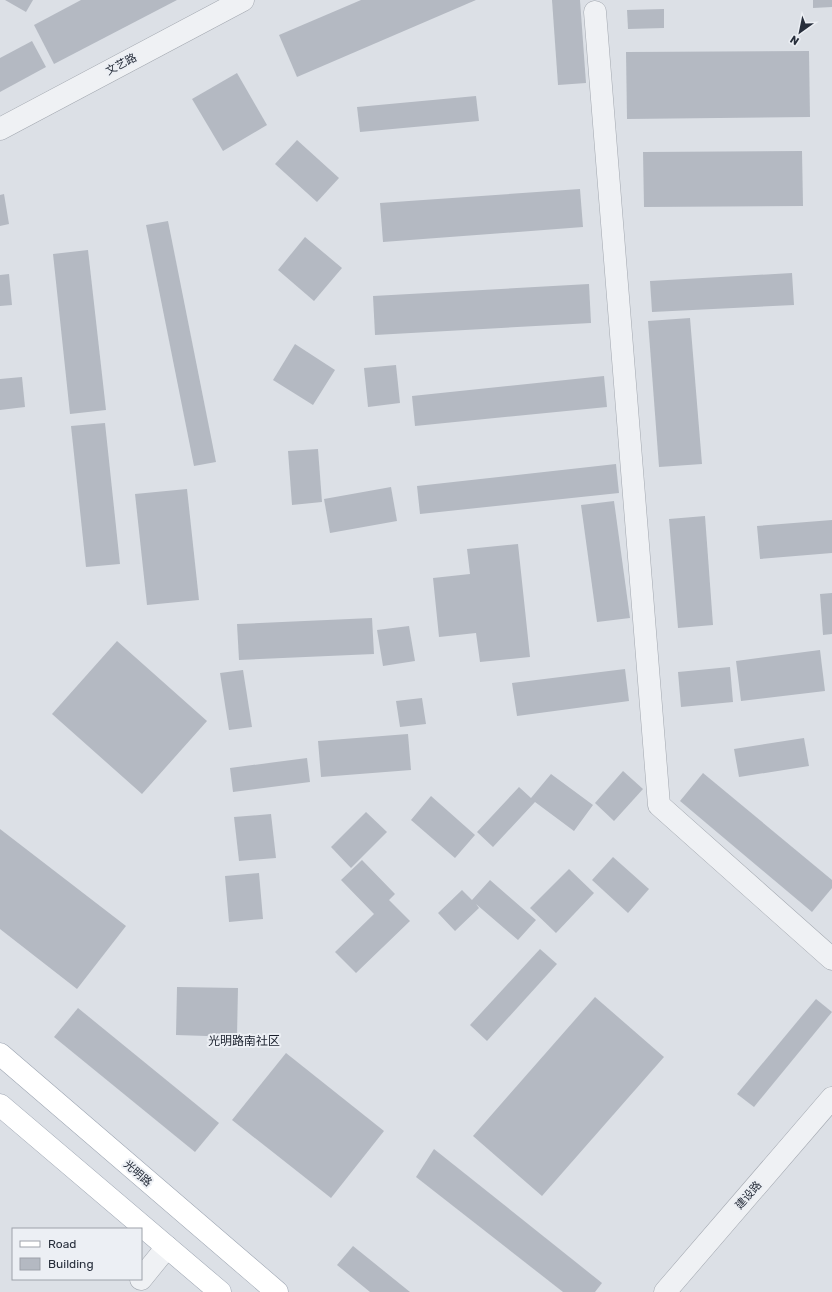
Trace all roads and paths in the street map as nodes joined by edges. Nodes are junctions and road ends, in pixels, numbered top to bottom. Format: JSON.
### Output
{"nodes":[{"id":1,"x":243,"y":0,"type":"edge"},
{"id":2,"x":595,"y":12,"type":"dead end"},
{"id":3,"x":0,"y":129,"type":"edge"},
{"id":4,"x":832,"y":959,"type":"edge"},
{"id":5,"x":0,"y":1054,"type":"edge"},
{"id":6,"x":832,"y":1098,"type":"edge"},
{"id":7,"x":0,"y":1105,"type":"edge"},
{"id":8,"x":167,"y":1247,"type":"junction"},
{"id":9,"x":142,"y":1278,"type":"edge"},
{"id":10,"x":140,"y":1280,"type":"edge"},
{"id":11,"x":130,"y":1292,"type":"edge"},
{"id":12,"x":220,"y":1292,"type":"edge"},
{"id":13,"x":276,"y":1292,"type":"edge"},
{"id":14,"x":665,"y":1292,"type":"edge"}],
"edges":[{"from":1,"to":3,"type":"street","name":"文艺路"},
{"from":2,"to":4,"type":"street"},
{"from":5,"to":13,"type":"main road","name":"光明路"},
{"from":6,"to":14,"type":"street","name":"建设路"},
{"from":7,"to":8,"type":"main road"},
{"from":8,"to":9,"type":"street"},
{"from":8,"to":12,"type":"main road"},
{"from":10,"to":11,"type":"street"}]}
